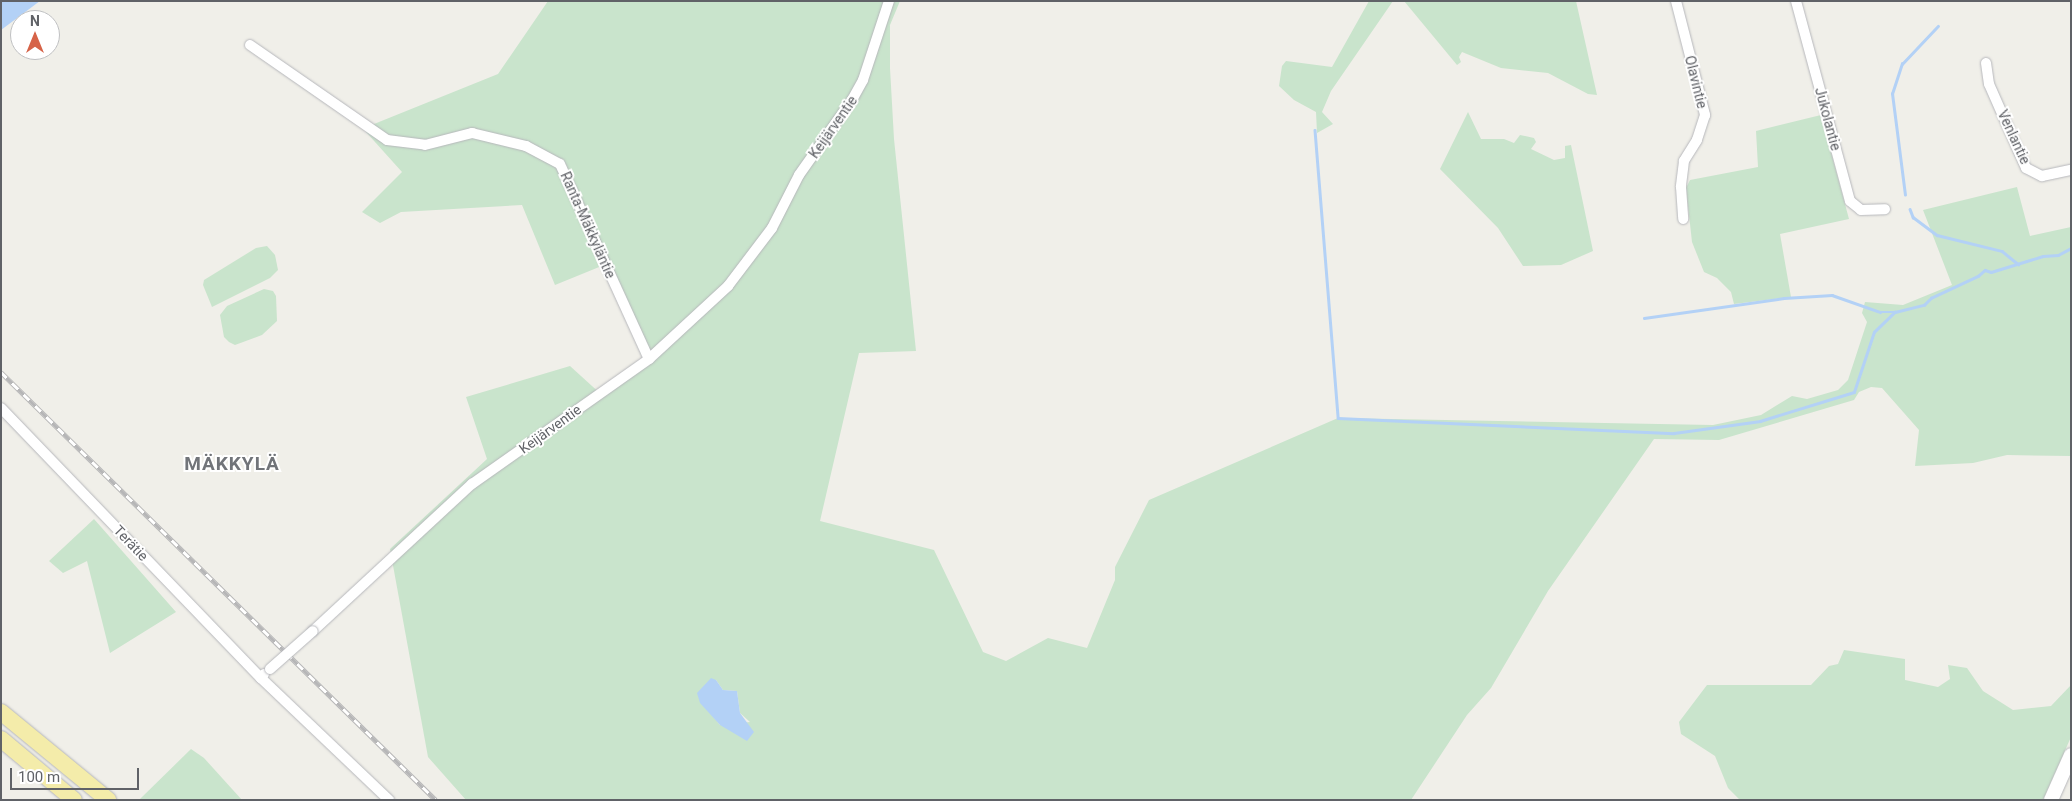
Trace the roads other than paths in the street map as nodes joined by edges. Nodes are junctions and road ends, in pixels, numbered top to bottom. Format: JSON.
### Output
{"nodes":[{"id":1,"x":889,"y":1,"type":"edge"},
{"id":2,"x":1676,"y":1,"type":"edge"},
{"id":3,"x":1796,"y":1,"type":"edge"},
{"id":4,"x":250,"y":45,"type":"dead end"},
{"id":5,"x":1986,"y":63,"type":"dead end"},
{"id":6,"x":2071,"y":170,"type":"edge"},
{"id":7,"x":1884,"y":209,"type":"dead end"},
{"id":8,"x":1684,"y":219,"type":"dead end"},
{"id":9,"x":649,"y":359,"type":"junction"},
{"id":10,"x":1,"y":408,"type":"edge"},
{"id":11,"x":261,"y":678,"type":"junction"},
{"id":12,"x":1,"y":712,"type":"edge"},
{"id":13,"x":1,"y":739,"type":"edge"},
{"id":14,"x":2071,"y":755,"type":"edge"},
{"id":15,"x":74,"y":800,"type":"edge"},
{"id":16,"x":108,"y":800,"type":"edge"},
{"id":17,"x":389,"y":800,"type":"edge"},
{"id":18,"x":2051,"y":800,"type":"edge"}],
"edges":[{"from":1,"to":9,"type":"street","name":"Keijärventie"},
{"from":2,"to":8,"type":"street","name":"Olavintie"},
{"from":3,"to":7,"type":"street","name":"Jukolantie"},
{"from":4,"to":9,"type":"street","name":"Ranta-Mäkkyläntie"},
{"from":5,"to":6,"type":"street","name":"Venlantie"},
{"from":9,"to":11,"type":"street","name":"Keijärventie","bridge":true},
{"from":10,"to":11,"type":"street","name":"Terätie"},
{"from":11,"to":17,"type":"street"},
{"from":12,"to":16,"type":"highway"},
{"from":13,"to":15,"type":"highway"},
{"from":14,"to":18,"type":"main road"}]}
